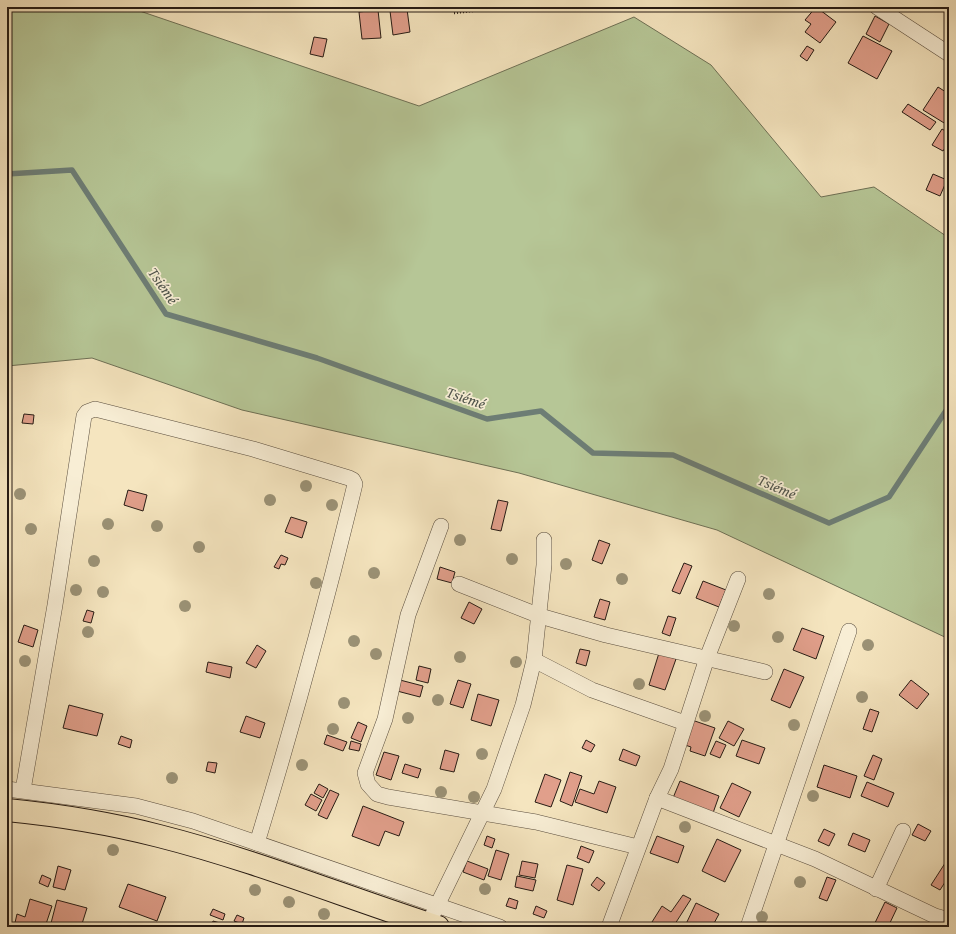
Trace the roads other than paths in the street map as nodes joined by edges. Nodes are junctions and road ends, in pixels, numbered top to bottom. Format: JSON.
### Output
{"nodes":[{"id":1,"x":883,"y":8,"type":"edge"},
{"id":2,"x":949,"y":54,"type":"edge"},
{"id":3,"x":441,"y":526,"type":"dead end"},
{"id":4,"x":544,"y":540,"type":"dead end"},
{"id":5,"x":738,"y":579,"type":"dead end"},
{"id":6,"x":459,"y":584,"type":"dead end"},
{"id":7,"x":540,"y":616,"type":"junction"},
{"id":8,"x":849,"y":631,"type":"dead end"},
{"id":9,"x":707,"y":658,"type":"junction"},
{"id":10,"x":534,"y":660,"type":"junction"},
{"id":11,"x":765,"y":672,"type":"dead end"},
{"id":12,"x":685,"y":722,"type":"junction"},
{"id":13,"x":7,"y":789,"type":"edge"},
{"id":14,"x":23,"y":790,"type":"junction"},
{"id":15,"x":657,"y":798,"type":"junction"},
{"id":16,"x":7,"y":810,"type":"edge"},
{"id":17,"x":482,"y":813,"type":"junction"},
{"id":18,"x":903,"y":831,"type":"dead end"},
{"id":19,"x":257,"y":843,"type":"junction"},
{"id":20,"x":777,"y":845,"type":"junction"},
{"id":21,"x":638,"y":847,"type":"junction"},
{"id":22,"x":876,"y":889,"type":"junction"},
{"id":23,"x":435,"y":919,"type":"edge"},
{"id":24,"x":937,"y":921,"type":"edge"},
{"id":25,"x":500,"y":927,"type":"edge"},
{"id":26,"x":609,"y":927,"type":"edge"},
{"id":27,"x":748,"y":927,"type":"edge"}],
"edges":[{"from":1,"to":2,"type":"street"},
{"from":3,"to":17,"type":"street"},
{"from":4,"to":7,"type":"street"},
{"from":5,"to":9,"type":"street"},
{"from":6,"to":7,"type":"street"},
{"from":7,"to":9,"type":"street"},
{"from":7,"to":10,"type":"street"},
{"from":8,"to":20,"type":"street"},
{"from":9,"to":11,"type":"street"},
{"from":9,"to":12,"type":"street"},
{"from":10,"to":12,"type":"street"},
{"from":10,"to":17,"type":"street"},
{"from":12,"to":15,"type":"street"},
{"from":13,"to":14,"type":"street"},
{"from":14,"to":19,"type":"street"},
{"from":14,"to":19,"type":"street"},
{"from":15,"to":20,"type":"street"},
{"from":15,"to":21,"type":"street"},
{"from":16,"to":23,"type":"main road"},
{"from":17,"to":21,"type":"street"},
{"from":17,"to":23,"type":"street"},
{"from":18,"to":22,"type":"street"},
{"from":19,"to":23,"type":"street"},
{"from":20,"to":22,"type":"street"},
{"from":20,"to":27,"type":"street"},
{"from":21,"to":26,"type":"street"},
{"from":22,"to":24,"type":"street"},
{"from":23,"to":25,"type":"street"}]}
